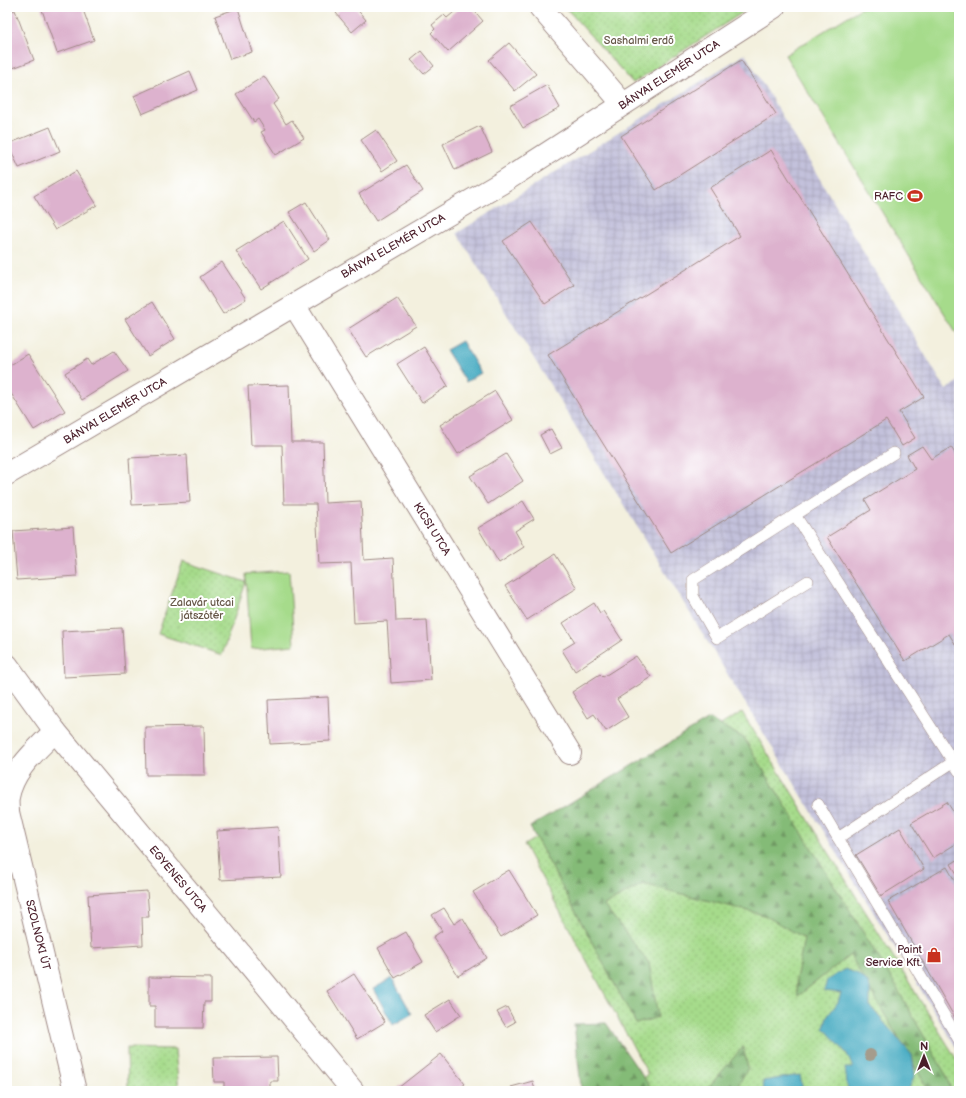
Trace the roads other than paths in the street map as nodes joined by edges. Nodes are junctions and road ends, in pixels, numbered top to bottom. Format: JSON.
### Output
{"nodes":[{"id":1,"x":540,"y":7,"type":"edge"},
{"id":2,"x":774,"y":7,"type":"edge"},
{"id":3,"x":623,"y":104,"type":"junction"},
{"id":4,"x":294,"y":305,"type":"junction"},
{"id":5,"x":894,"y":453,"type":"dead end"},
{"id":6,"x":7,"y":474,"type":"edge"},
{"id":7,"x":795,"y":515,"type":"junction"},
{"id":8,"x":808,"y":581,"type":"dead end"},
{"id":9,"x":7,"y":665,"type":"edge"},
{"id":10,"x":56,"y":731,"type":"junction"},
{"id":11,"x":570,"y":753,"type":"dead end"},
{"id":12,"x":956,"y":766,"type":"edge"},
{"id":13,"x":10,"y":772,"type":"edge"},
{"id":14,"x":818,"y":804,"type":"dead end"},
{"id":15,"x":838,"y":838,"type":"junction"},
{"id":16,"x":959,"y":1040,"type":"edge"},
{"id":17,"x":75,"y":1091,"type":"edge"},
{"id":18,"x":353,"y":1091,"type":"edge"}],
"edges":[{"from":1,"to":3,"type":"street"},
{"from":2,"to":3,"type":"street","name":"BÁNYAI ELEMÉR UTCA"},
{"from":3,"to":4,"type":"street","name":"BÁNYAI ELEMÉR UTCA"},
{"from":4,"to":6,"type":"street","name":"BÁNYAI ELEMÉR UTCA"},
{"from":4,"to":11,"type":"street","name":"KICSI UTCA"},
{"from":5,"to":7,"type":"lane"},
{"from":7,"to":8,"type":"lane"},
{"from":7,"to":12,"type":"lane"},
{"from":9,"to":10,"type":"street","name":"EGYENES UTCA"},
{"from":10,"to":13,"type":"street","name":"SZOLNOKI ÚT"},
{"from":10,"to":18,"type":"street","name":"EGYENES UTCA"},
{"from":12,"to":15,"type":"lane"},
{"from":13,"to":17,"type":"street","name":"SZOLNOKI ÚT"},
{"from":14,"to":15,"type":"lane"},
{"from":15,"to":16,"type":"lane"}]}
